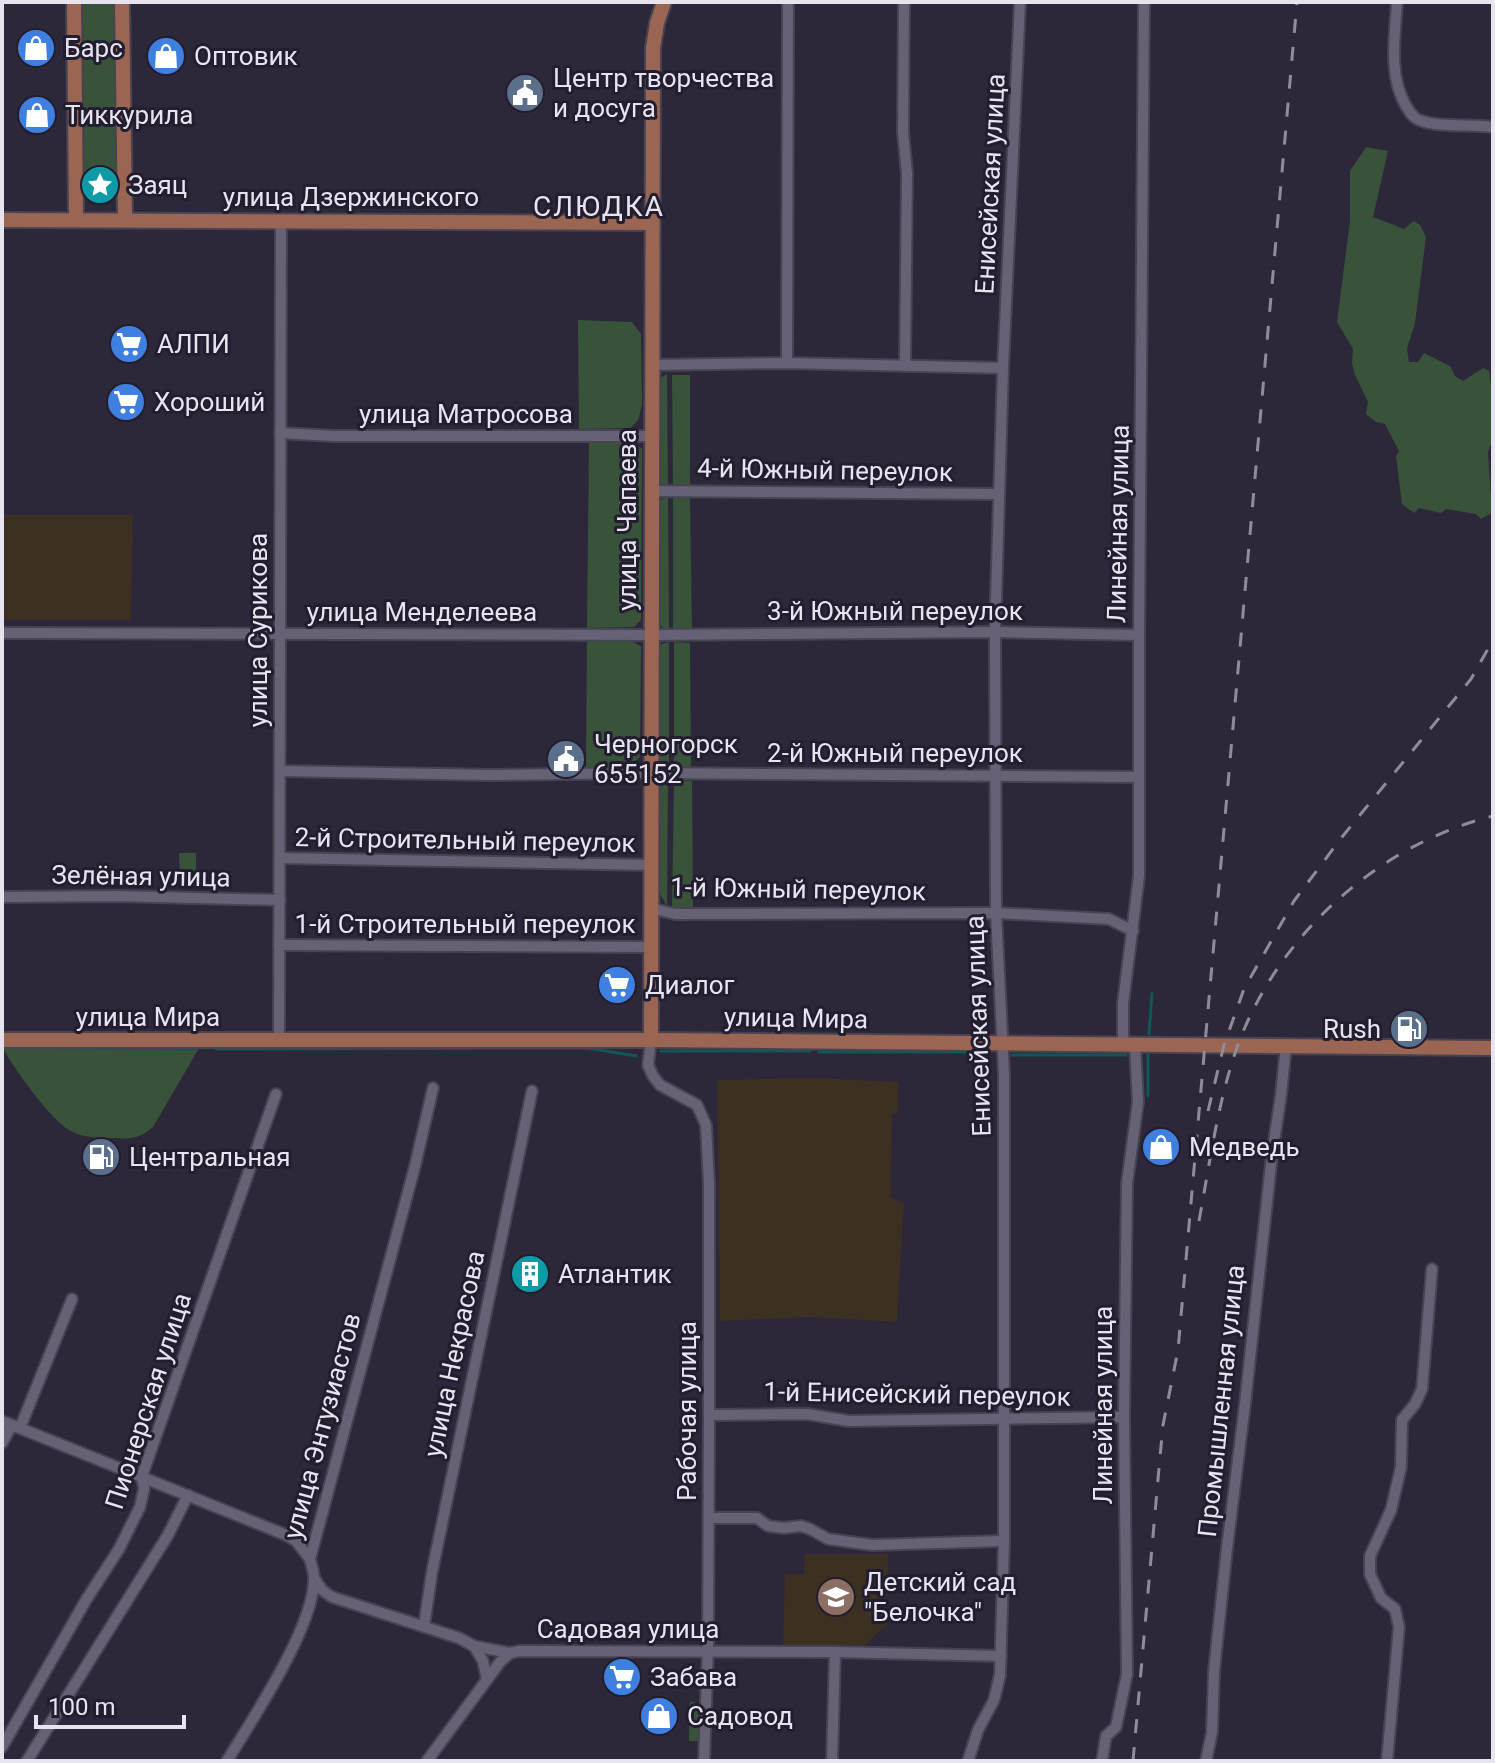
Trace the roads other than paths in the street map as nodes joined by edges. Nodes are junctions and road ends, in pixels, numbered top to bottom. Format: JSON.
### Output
{"nodes":[{"id":1,"x":74,"y":2,"type":"edge"},
{"id":2,"x":122,"y":2,"type":"edge"},
{"id":3,"x":664,"y":2,"type":"edge"},
{"id":4,"x":788,"y":2,"type":"edge"},
{"id":5,"x":904,"y":2,"type":"edge"},
{"id":6,"x":1020,"y":2,"type":"edge"},
{"id":7,"x":1144,"y":2,"type":"edge"},
{"id":8,"x":1397,"y":2,"type":"edge"},
{"id":9,"x":1493,"y":127,"type":"edge"},
{"id":10,"x":2,"y":220,"type":"edge"},
{"id":11,"x":76,"y":220,"type":"junction"},
{"id":12,"x":125,"y":220,"type":"junction"},
{"id":13,"x":281,"y":220,"type":"junction"},
{"id":14,"x":652,"y":223,"type":"junction"},
{"id":15,"x":787,"y":363,"type":"junction"},
{"id":16,"x":651,"y":365,"type":"junction"},
{"id":17,"x":905,"y":366,"type":"junction"},
{"id":18,"x":1003,"y":368,"type":"junction"},
{"id":19,"x":280,"y":433,"type":"junction"},
{"id":20,"x":651,"y":436,"type":"junction"},
{"id":21,"x":651,"y":491,"type":"junction"},
{"id":22,"x":998,"y":494,"type":"junction"},
{"id":23,"x":995,"y":632,"type":"junction"},
{"id":24,"x":2,"y":633,"type":"edge"},
{"id":25,"x":281,"y":634,"type":"junction"},
{"id":26,"x":650,"y":635,"type":"junction"},
{"id":27,"x":1139,"y":635,"type":"junction"},
{"id":28,"x":281,"y":771,"type":"junction"},
{"id":29,"x":650,"y":773,"type":"junction"},
{"id":30,"x":997,"y":776,"type":"junction"},
{"id":31,"x":1139,"y":777,"type":"junction"},
{"id":32,"x":280,"y":858,"type":"junction"},
{"id":33,"x":650,"y":865,"type":"junction"},
{"id":34,"x":2,"y":897,"type":"edge"},
{"id":35,"x":280,"y":900,"type":"junction"},
{"id":36,"x":650,"y":908,"type":"junction"},
{"id":37,"x":996,"y":913,"type":"junction"},
{"id":38,"x":1133,"y":931,"type":"junction"},
{"id":39,"x":279,"y":945,"type":"junction"},
{"id":40,"x":650,"y":947,"type":"junction"},
{"id":41,"x":2,"y":1040,"type":"edge"},
{"id":42,"x":279,"y":1040,"type":"junction"},
{"id":43,"x":651,"y":1040,"type":"junction"},
{"id":44,"x":1002,"y":1044,"type":"junction"},
{"id":45,"x":1129,"y":1045,"type":"junction"},
{"id":46,"x":1286,"y":1046,"type":"junction"},
{"id":47,"x":1493,"y":1048,"type":"edge"},
{"id":48,"x":653,"y":1076,"type":"junction"},
{"id":49,"x":640,"y":1083,"type":"dead end"},
{"id":50,"x":433,"y":1088,"type":"dead end"},
{"id":51,"x":532,"y":1091,"type":"dead end"},
{"id":52,"x":276,"y":1094,"type":"dead end"},
{"id":53,"x":1432,"y":1269,"type":"dead end"},
{"id":54,"x":72,"y":1299,"type":"dead end"},
{"id":55,"x":709,"y":1415,"type":"junction"},
{"id":56,"x":1124,"y":1417,"type":"junction"},
{"id":57,"x":1003,"y":1420,"type":"junction"},
{"id":58,"x":12,"y":1425,"type":"edge"},
{"id":59,"x":2,"y":1443,"type":"edge"},
{"id":60,"x":142,"y":1476,"type":"junction"},
{"id":61,"x":188,"y":1495,"type":"junction"},
{"id":62,"x":709,"y":1518,"type":"junction"},
{"id":63,"x":1004,"y":1541,"type":"junction"},
{"id":64,"x":310,"y":1559,"type":"junction"},
{"id":65,"x":314,"y":1577,"type":"junction"},
{"id":66,"x":424,"y":1626,"type":"junction"},
{"id":67,"x":474,"y":1646,"type":"junction"},
{"id":68,"x":703,"y":1652,"type":"junction"},
{"id":69,"x":835,"y":1652,"type":"junction"},
{"id":70,"x":510,"y":1653,"type":"junction"},
{"id":71,"x":1001,"y":1656,"type":"junction"},
{"id":72,"x":487,"y":1679,"type":"junction"},
{"id":73,"x":2,"y":1747,"type":"edge"},
{"id":74,"x":27,"y":1761,"type":"edge"},
{"id":75,"x":227,"y":1761,"type":"edge"},
{"id":76,"x":427,"y":1761,"type":"edge"},
{"id":77,"x":704,"y":1761,"type":"edge"},
{"id":78,"x":832,"y":1761,"type":"edge"},
{"id":79,"x":968,"y":1761,"type":"edge"},
{"id":80,"x":1102,"y":1761,"type":"edge"},
{"id":81,"x":1206,"y":1761,"type":"edge"},
{"id":82,"x":1387,"y":1761,"type":"edge"}],
"edges":[{"from":1,"to":11,"type":"main road"},
{"from":2,"to":12,"type":"main road"},
{"from":3,"to":14,"type":"main road","name":"улица Чапаева"},
{"from":4,"to":15,"type":"street"},
{"from":5,"to":17,"type":"street"},
{"from":6,"to":18,"type":"street","name":"Енисейская улица"},
{"from":7,"to":27,"type":"street","name":"Линейная улица"},
{"from":8,"to":9,"type":"street"},
{"from":10,"to":11,"type":"main road","name":"улица Дзержинского"},
{"from":11,"to":12,"type":"main road","name":"улица Дзержинского"},
{"from":12,"to":13,"type":"main road","name":"улица Дзержинского"},
{"from":13,"to":14,"type":"main road","name":"улица Дзержинского"},
{"from":13,"to":19,"type":"street","name":"улица Сурикова"},
{"from":14,"to":16,"type":"main road","name":"улица Чапаева"},
{"from":15,"to":16,"type":"street"},
{"from":15,"to":17,"type":"street"},
{"from":16,"to":20,"type":"main road","name":"улица Чапаева"},
{"from":17,"to":18,"type":"street"},
{"from":18,"to":22,"type":"street","name":"Енисейская улица"},
{"from":19,"to":20,"type":"street","name":"улица Матросова"},
{"from":19,"to":25,"type":"street","name":"улица Сурикова"},
{"from":20,"to":21,"type":"main road","name":"улица Чапаева"},
{"from":21,"to":22,"type":"street","name":"4-й Южный переулок"},
{"from":21,"to":26,"type":"main road","name":"улица Чапаева"},
{"from":22,"to":23,"type":"street","name":"Енисейская улица"},
{"from":23,"to":26,"type":"street","name":"3-й Южный переулок"},
{"from":23,"to":27,"type":"street","name":"3-й Южный переулок"},
{"from":23,"to":30,"type":"street","name":"Енисейская улица"},
{"from":24,"to":25,"type":"street","name":"улица Менделеева"},
{"from":25,"to":26,"type":"street","name":"улица Менделеева"},
{"from":25,"to":28,"type":"street","name":"улица Сурикова"},
{"from":26,"to":29,"type":"main road","name":"улица Чапаева"},
{"from":27,"to":31,"type":"street","name":"Линейная улица"},
{"from":28,"to":29,"type":"street","name":"2-й Южный переулок"},
{"from":28,"to":32,"type":"street","name":"улица Сурикова"},
{"from":29,"to":30,"type":"street","name":"2-й Южный переулок"},
{"from":29,"to":33,"type":"main road","name":"улица Чапаева"},
{"from":30,"to":31,"type":"street","name":"2-й Южный переулок"},
{"from":30,"to":37,"type":"street","name":"Енисейская улица"},
{"from":31,"to":38,"type":"street","name":"Линейная улица"},
{"from":32,"to":33,"type":"street","name":"2-й Строительный переулок"},
{"from":32,"to":35,"type":"street","name":"улица Сурикова"},
{"from":33,"to":36,"type":"main road","name":"улица Чапаева"},
{"from":34,"to":35,"type":"street","name":"Зелёная улица"},
{"from":35,"to":39,"type":"street","name":"улица Сурикова"},
{"from":36,"to":37,"type":"street","name":"1-й Южный переулок"},
{"from":36,"to":40,"type":"main road","name":"улица Чапаева"},
{"from":37,"to":38,"type":"street","name":"1-й Южный переулок"},
{"from":37,"to":44,"type":"street","name":"Енисейская улица"},
{"from":38,"to":45,"type":"street","name":"Линейная улица"},
{"from":39,"to":40,"type":"street","name":"1-й Строительный переулок"},
{"from":39,"to":42,"type":"street","name":"улица Сурикова"},
{"from":40,"to":43,"type":"main road","name":"улица Чапаева"},
{"from":41,"to":42,"type":"main road","name":"улица Мира"},
{"from":42,"to":43,"type":"main road","name":"улица Мира"},
{"from":43,"to":44,"type":"main road","name":"улица Мира"},
{"from":43,"to":48,"type":"street"},
{"from":44,"to":45,"type":"main road","name":"улица Мира"},
{"from":44,"to":57,"type":"street","name":"Енисейская улица"},
{"from":45,"to":46,"type":"main road","name":"улица Мира"},
{"from":45,"to":56,"type":"street","name":"Линейная улица"},
{"from":46,"to":47,"type":"main road","name":"улица Мира"},
{"from":46,"to":81,"type":"street","name":"Промышленная улица"},
{"from":48,"to":49,"type":"street"},
{"from":48,"to":55,"type":"street","name":"Рабочая улица"},
{"from":50,"to":64,"type":"street","name":"улица Энтузиастов"},
{"from":51,"to":66,"type":"street","name":"улица Некрасова"},
{"from":52,"to":60,"type":"street","name":"Пионерская улица"},
{"from":53,"to":82,"type":"street"},
{"from":54,"to":58,"type":"street"},
{"from":55,"to":57,"type":"street","name":"1-й Енисейский переулок"},
{"from":55,"to":62,"type":"street","name":"Рабочая улица"},
{"from":56,"to":57,"type":"street","name":"1-й Енисейский переулок"},
{"from":56,"to":80,"type":"street","name":"Линейная улица"},
{"from":57,"to":63,"type":"street","name":"Енисейская улица"},
{"from":58,"to":59,"type":"street"},
{"from":58,"to":60,"type":"street"},
{"from":60,"to":61,"type":"street"},
{"from":60,"to":73,"type":"street","name":"Пионерская улица"},
{"from":61,"to":64,"type":"street"},
{"from":61,"to":74,"type":"street"},
{"from":62,"to":63,"type":"street"},
{"from":62,"to":68,"type":"street","name":"Рабочая улица"},
{"from":63,"to":71,"type":"street","name":"Енисейская улица"},
{"from":64,"to":65,"type":"street","name":"улица Энтузиастов"},
{"from":65,"to":66,"type":"street"},
{"from":65,"to":75,"type":"street","name":"улица Энтузиастов"},
{"from":66,"to":67,"type":"street"},
{"from":67,"to":70,"type":"street"},
{"from":67,"to":72,"type":"street"},
{"from":68,"to":69,"type":"street","name":"Садовая улица"},
{"from":68,"to":70,"type":"street","name":"Садовая улица"},
{"from":68,"to":77,"type":"street","name":"Рабочая улица"},
{"from":69,"to":71,"type":"street","name":"Садовая улица"},
{"from":69,"to":78,"type":"street"},
{"from":70,"to":72,"type":"street","name":"Садовая улица"},
{"from":71,"to":79,"type":"street","name":"Енисейская улица"},
{"from":72,"to":76,"type":"street","name":"Садовая улица"}]}
